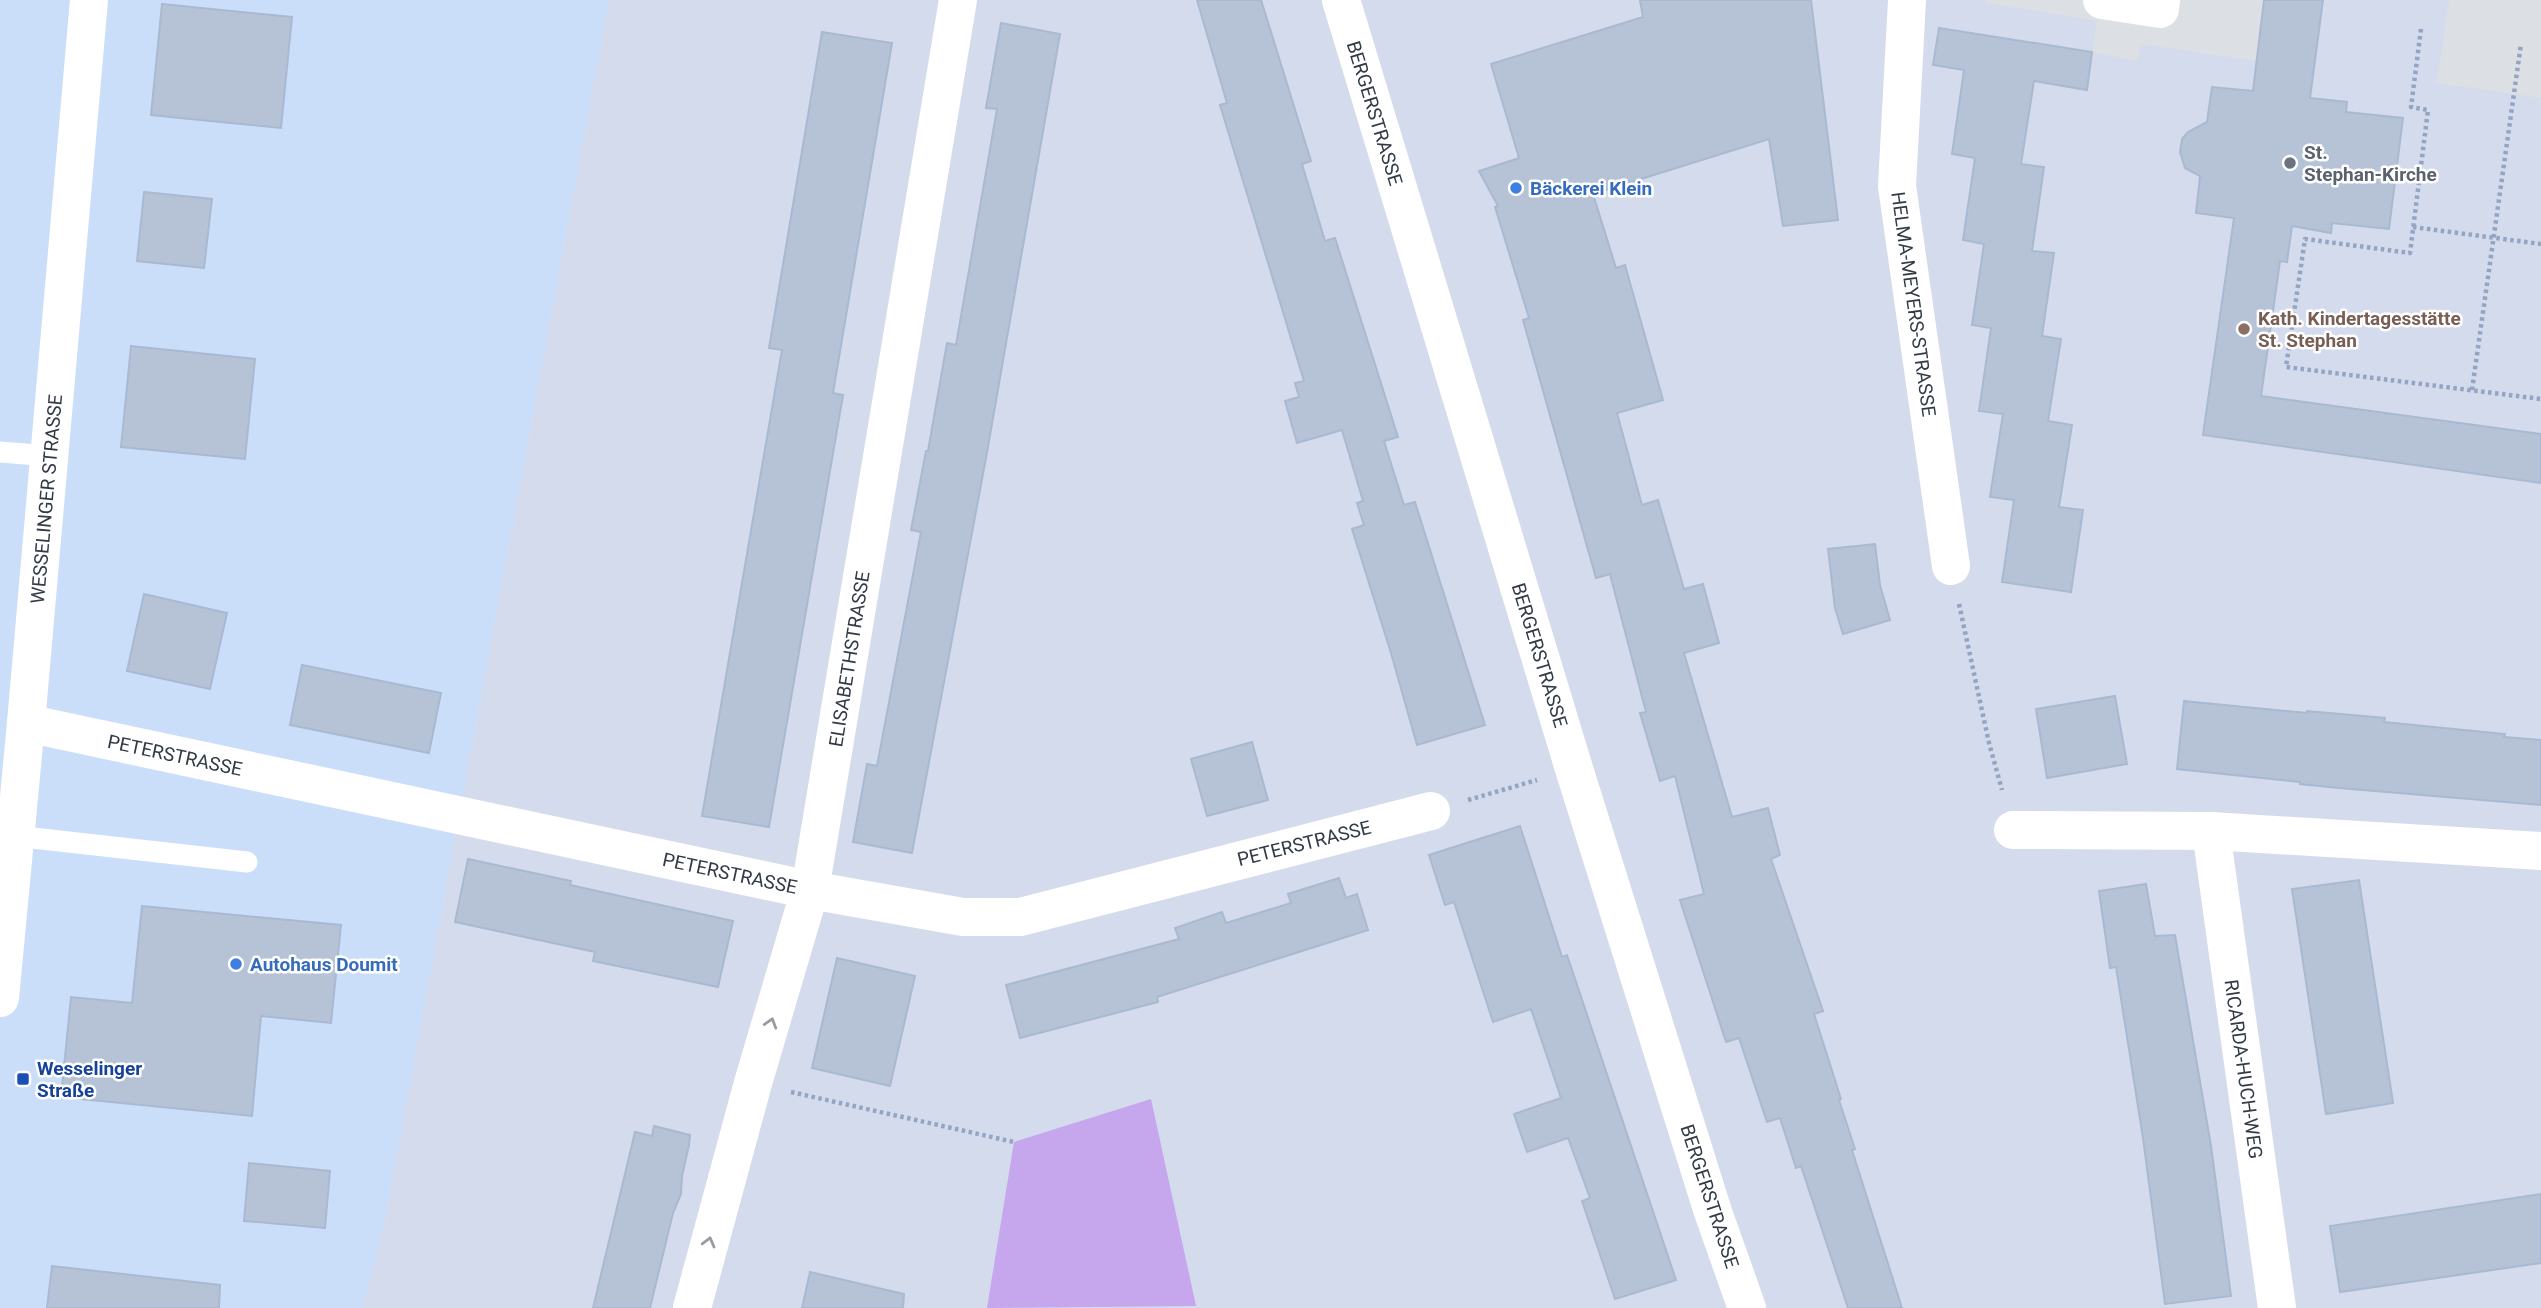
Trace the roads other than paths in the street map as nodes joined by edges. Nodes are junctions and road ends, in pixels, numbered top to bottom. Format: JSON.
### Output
{"nodes":[{"id":1,"x":89,"y":0,"type":"edge"},
{"id":2,"x":958,"y":0,"type":"edge"},
{"id":3,"x":1340,"y":0,"type":"edge"},
{"id":4,"x":1907,"y":0,"type":"edge"},
{"id":5,"x":2102,"y":0,"type":"edge"},
{"id":6,"x":2161,"y":0,"type":"edge"},
{"id":7,"x":0,"y":452,"type":"edge"},
{"id":8,"x":50,"y":456,"type":"junction"},
{"id":9,"x":1951,"y":566,"type":"road end"},
{"id":10,"x":26,"y":723,"type":"junction"},
{"id":11,"x":1431,"y":811,"type":"road end"},
{"id":12,"x":2013,"y":830,"type":"road end"},
{"id":13,"x":2211,"y":831,"type":"junction"},
{"id":14,"x":15,"y":836,"type":"junction"},
{"id":15,"x":2541,"y":851,"type":"edge"},
{"id":16,"x":247,"y":862,"type":"dead end"},
{"id":17,"x":810,"y":890,"type":"junction"},
{"id":18,"x":0,"y":998,"type":"edge"},
{"id":19,"x":692,"y":1308,"type":"edge"},
{"id":20,"x":1747,"y":1308,"type":"edge"},
{"id":21,"x":2277,"y":1308,"type":"edge"}],
"edges":[{"from":1,"to":8,"type":"street","name":"WESSELINGER STRASSE"},
{"from":2,"to":17,"type":"street","name":"ELISABETHSTRASSE"},
{"from":3,"to":20,"type":"street","name":"BERGERSTRASSE"},
{"from":4,"to":9,"type":"street","name":"HELMA-MEYERS-STRASSE"},
{"from":5,"to":6,"type":"street"},
{"from":7,"to":8,"type":"lane"},
{"from":8,"to":10,"type":"street","name":"WESSELINGER STRASSE"},
{"from":10,"to":14,"type":"street","name":"WESSELINGER STRASSE"},
{"from":10,"to":17,"type":"street","name":"PETERSTRASSE"},
{"from":11,"to":17,"type":"street","name":"PETERSTRASSE"},
{"from":12,"to":13,"type":"street"},
{"from":13,"to":15,"type":"street"},
{"from":13,"to":21,"type":"street","name":"RICARDA-HUCH-WEG"},
{"from":14,"to":16,"type":"lane"},
{"from":14,"to":18,"type":"street","name":"WESSELINGER STRASSE"},
{"from":19,"to":17,"type":"street","name":"ELISABETHSTRASSE","one_way":true}]}
